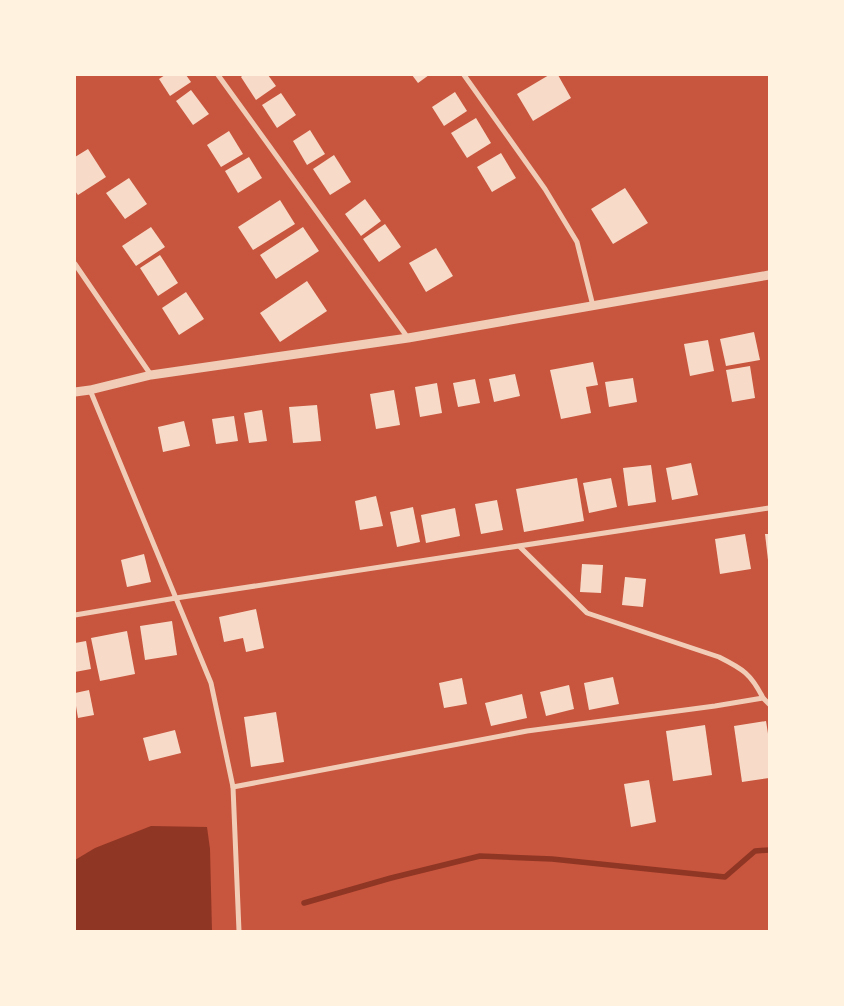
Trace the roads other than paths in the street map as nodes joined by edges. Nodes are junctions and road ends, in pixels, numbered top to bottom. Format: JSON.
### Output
{"nodes":[{"id":1,"x":218,"y":75,"type":"edge"},
{"id":2,"x":464,"y":75,"type":"edge"},
{"id":3,"x":75,"y":264,"type":"edge"},
{"id":4,"x":769,"y":275,"type":"edge"},
{"id":5,"x":593,"y":306,"type":"junction"},
{"id":6,"x":408,"y":338,"type":"junction"},
{"id":7,"x":151,"y":375,"type":"junction"},
{"id":8,"x":90,"y":390,"type":"junction"},
{"id":9,"x":75,"y":392,"type":"edge"},
{"id":10,"x":769,"y":508,"type":"edge"},
{"id":11,"x":520,"y":547,"type":"junction"},
{"id":12,"x":176,"y":598,"type":"junction"},
{"id":13,"x":75,"y":615,"type":"edge"},
{"id":14,"x":763,"y":698,"type":"junction"},
{"id":15,"x":769,"y":704,"type":"edge"},
{"id":16,"x":233,"y":787,"type":"junction"},
{"id":17,"x":239,"y":931,"type":"edge"}],
"edges":[{"from":1,"to":6,"type":"street"},
{"from":2,"to":5,"type":"street"},
{"from":3,"to":7,"type":"street"},
{"from":4,"to":5,"type":"street"},
{"from":5,"to":6,"type":"street"},
{"from":6,"to":7,"type":"street"},
{"from":7,"to":8,"type":"street"},
{"from":8,"to":9,"type":"street"},
{"from":8,"to":12,"type":"street"},
{"from":10,"to":11,"type":"street"},
{"from":11,"to":12,"type":"street"},
{"from":11,"to":14,"type":"street"},
{"from":12,"to":13,"type":"street"},
{"from":12,"to":16,"type":"street"},
{"from":14,"to":15,"type":"street"},
{"from":14,"to":16,"type":"street"},
{"from":16,"to":17,"type":"street"}]}
